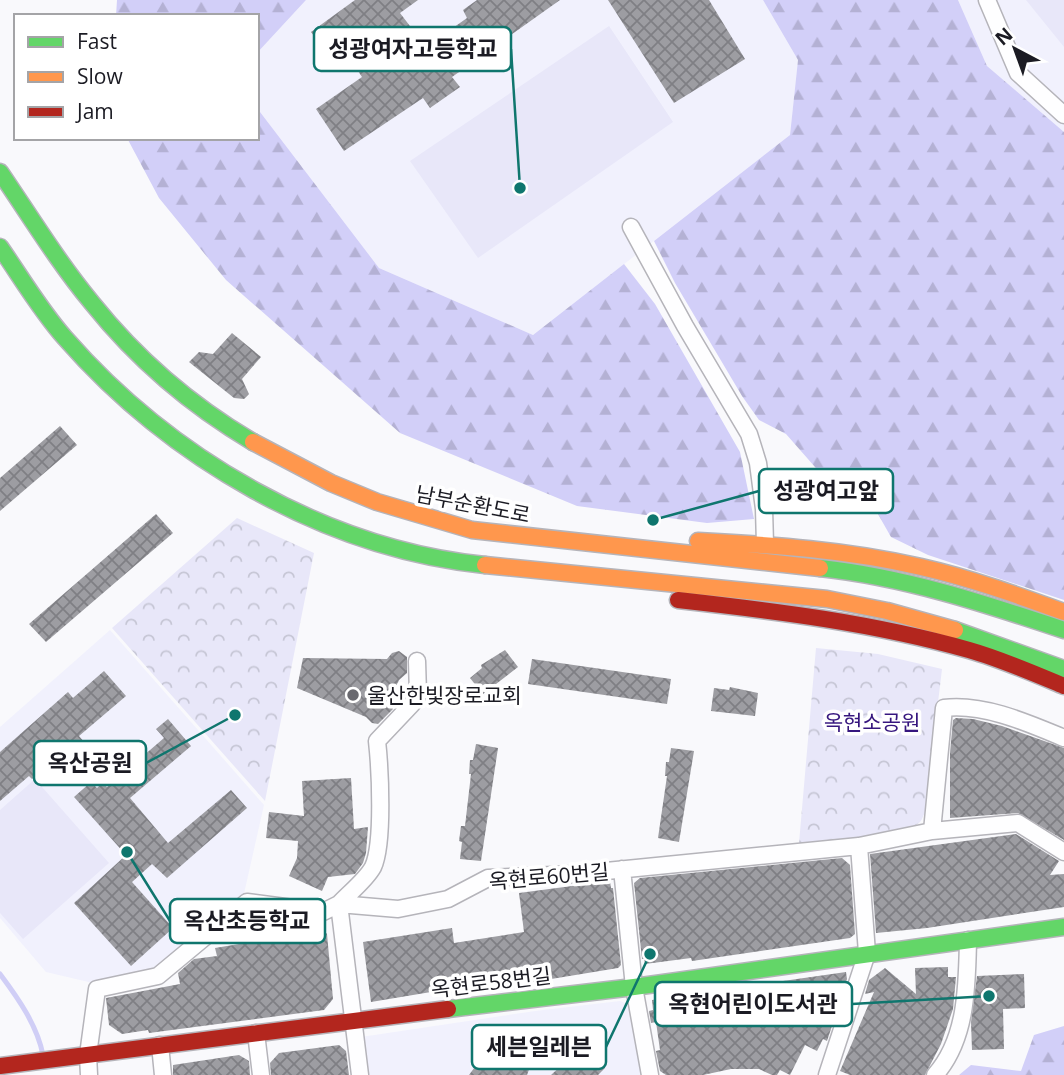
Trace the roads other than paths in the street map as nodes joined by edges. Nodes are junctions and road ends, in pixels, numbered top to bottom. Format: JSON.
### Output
{"nodes":[{"id":1,"x":987,"y":0,"type":"edge"},
{"id":2,"x":1064,"y":115,"type":"edge"},
{"id":3,"x":0,"y":172,"type":"edge"},
{"id":4,"x":631,"y":227,"type":"dead end"},
{"id":5,"x":0,"y":247,"type":"edge"},
{"id":6,"x":422,"y":519,"type":"junction"},
{"id":7,"x":765,"y":544,"type":"junction"},
{"id":8,"x":410,"y":552,"type":"junction"},
{"id":9,"x":1064,"y":612,"type":"edge"},
{"id":10,"x":1064,"y":630,"type":"edge"},
{"id":11,"x":417,"y":661,"type":"dead end"},
{"id":12,"x":1064,"y":669,"type":"edge"},
{"id":13,"x":1064,"y":686,"type":"edge"},
{"id":14,"x":1064,"y":738,"type":"edge"},
{"id":15,"x":932,"y":831,"type":"junction"},
{"id":16,"x":859,"y":846,"type":"junction"},
{"id":17,"x":1064,"y":852,"type":"edge"},
{"id":18,"x":622,"y":869,"type":"junction"},
{"id":19,"x":339,"y":904,"type":"junction"},
{"id":20,"x":1064,"y":927,"type":"edge"},
{"id":21,"x":968,"y":940,"type":"junction"},
{"id":22,"x":867,"y":953,"type":"junction"},
{"id":23,"x":634,"y":987,"type":"junction"},
{"id":24,"x":353,"y":1020,"type":"junction"},
{"id":25,"x":256,"y":1033,"type":"junction"},
{"id":26,"x":160,"y":1045,"type":"junction"},
{"id":27,"x":88,"y":1055,"type":"junction"},
{"id":28,"x":0,"y":1066,"type":"edge"},
{"id":29,"x":89,"y":1075,"type":"edge"},
{"id":30,"x":163,"y":1075,"type":"edge"},
{"id":31,"x":261,"y":1075,"type":"edge"},
{"id":32,"x":360,"y":1075,"type":"edge"},
{"id":33,"x":650,"y":1075,"type":"edge"},
{"id":34,"x":827,"y":1075,"type":"edge"},
{"id":35,"x":935,"y":1075,"type":"edge"}],
"edges":[{"from":1,"to":2,"type":"street"},
{"from":3,"to":6,"type":"main road","name":"남부순환도로"},
{"from":4,"to":7,"type":"street"},
{"from":5,"to":8,"type":"main road"},
{"from":6,"to":7,"type":"main road"},
{"from":6,"to":10,"type":"main road","name":"남부순환도로"},
{"from":7,"to":9,"type":"main road"},
{"from":8,"to":12,"type":"main road"},
{"from":8,"to":13,"type":"main road"},
{"from":11,"to":19,"type":"street"},
{"from":14,"to":15,"type":"street"},
{"from":15,"to":16,"type":"street","name":"옥현로60번길"},
{"from":15,"to":17,"type":"street","name":"옥현로60번길"},
{"from":16,"to":18,"type":"street","name":"옥현로60번길"},
{"from":16,"to":22,"type":"street"},
{"from":18,"to":19,"type":"street","name":"옥현로60번길"},
{"from":18,"to":23,"type":"street"},
{"from":19,"to":24,"type":"street"},
{"from":19,"to":27,"type":"street","name":"옥현로60번길"},
{"from":20,"to":21,"type":"main road","name":"옥현로58번길"},
{"from":21,"to":22,"type":"main road","name":"옥현로58번길"},
{"from":21,"to":35,"type":"street"},
{"from":22,"to":23,"type":"main road","name":"옥현로58번길"},
{"from":22,"to":34,"type":"street"},
{"from":23,"to":24,"type":"main road","name":"옥현로58번길"},
{"from":23,"to":33,"type":"street"},
{"from":24,"to":25,"type":"main road","name":"옥현로58번길"},
{"from":24,"to":32,"type":"street"},
{"from":25,"to":26,"type":"main road","name":"옥현로58번길"},
{"from":25,"to":31,"type":"street"},
{"from":26,"to":27,"type":"main road","name":"옥현로58번길"},
{"from":26,"to":30,"type":"street"},
{"from":27,"to":28,"type":"main road","name":"옥현로58번길"},
{"from":27,"to":29,"type":"street"}]}
